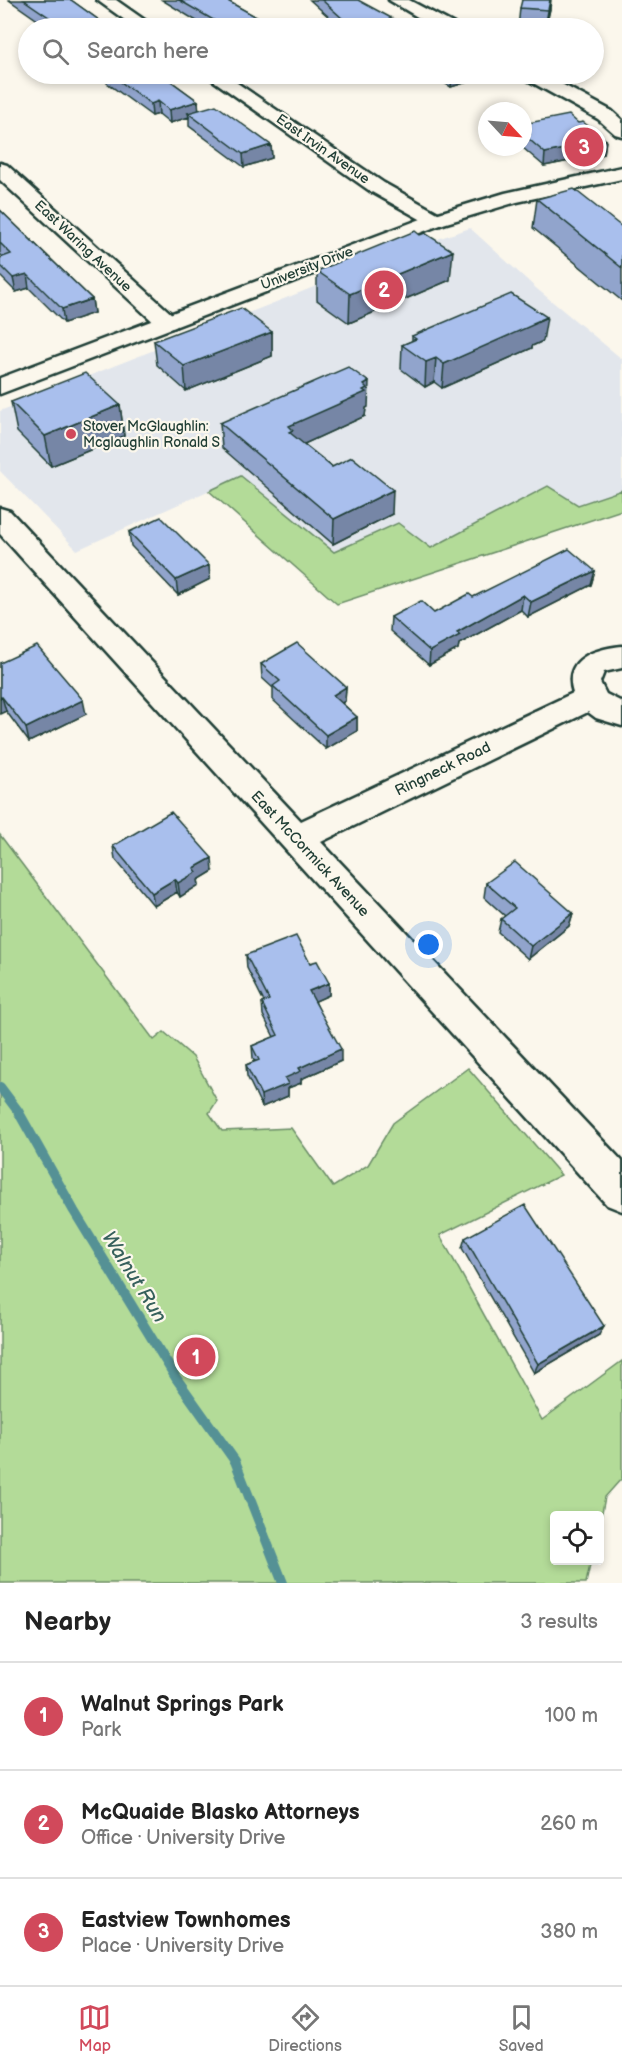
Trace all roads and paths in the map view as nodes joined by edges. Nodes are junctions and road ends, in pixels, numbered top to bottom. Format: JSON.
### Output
{"nodes":[{"id":1,"x":105,"y":0,"type":"edge"},
{"id":2,"x":397,"y":0,"type":"edge"},
{"id":3,"x":132,"y":18,"type":"edge"},
{"id":4,"x":430,"y":18,"type":"edge"},
{"id":5,"x":228,"y":84,"type":"edge"},
{"id":6,"x":548,"y":84,"type":"edge"},
{"id":7,"x":622,"y":130,"type":"edge"},
{"id":8,"x":0,"y":169,"type":"edge"},
{"id":9,"x":622,"y":173,"type":"edge"},
{"id":10,"x":436,"y":220,"type":"junction"},
{"id":11,"x":167,"y":322,"type":"junction"},
{"id":12,"x":0,"y":387,"type":"edge"},
{"id":13,"x":0,"y":517,"type":"edge"},
{"id":14,"x":622,"y":657,"type":"edge"},
{"id":15,"x":590,"y":698,"type":"junction"},
{"id":16,"x":622,"y":714,"type":"edge"},
{"id":17,"x":296,"y":839,"type":"junction"},
{"id":18,"x":622,"y":1191,"type":"edge"}],
"edges":[{"from":1,"to":3,"type":"street"},
{"from":2,"to":4,"type":"street"},
{"from":5,"to":10,"type":"street","name":"East Irvin Avenue"},
{"from":6,"to":7,"type":"street"},
{"from":8,"to":11,"type":"street","name":"East Waring Avenue"},
{"from":9,"to":10,"type":"street","name":"University Drive"},
{"from":10,"to":11,"type":"street","name":"University Drive"},
{"from":11,"to":12,"type":"street","name":"University Drive"},
{"from":13,"to":17,"type":"street","name":"East McCormick Avenue"},
{"from":14,"to":15,"type":"street"},
{"from":15,"to":16,"type":"street"},
{"from":15,"to":17,"type":"street","name":"Ringneck Road"},
{"from":17,"to":18,"type":"street","name":"East McCormick Avenue"}]}
